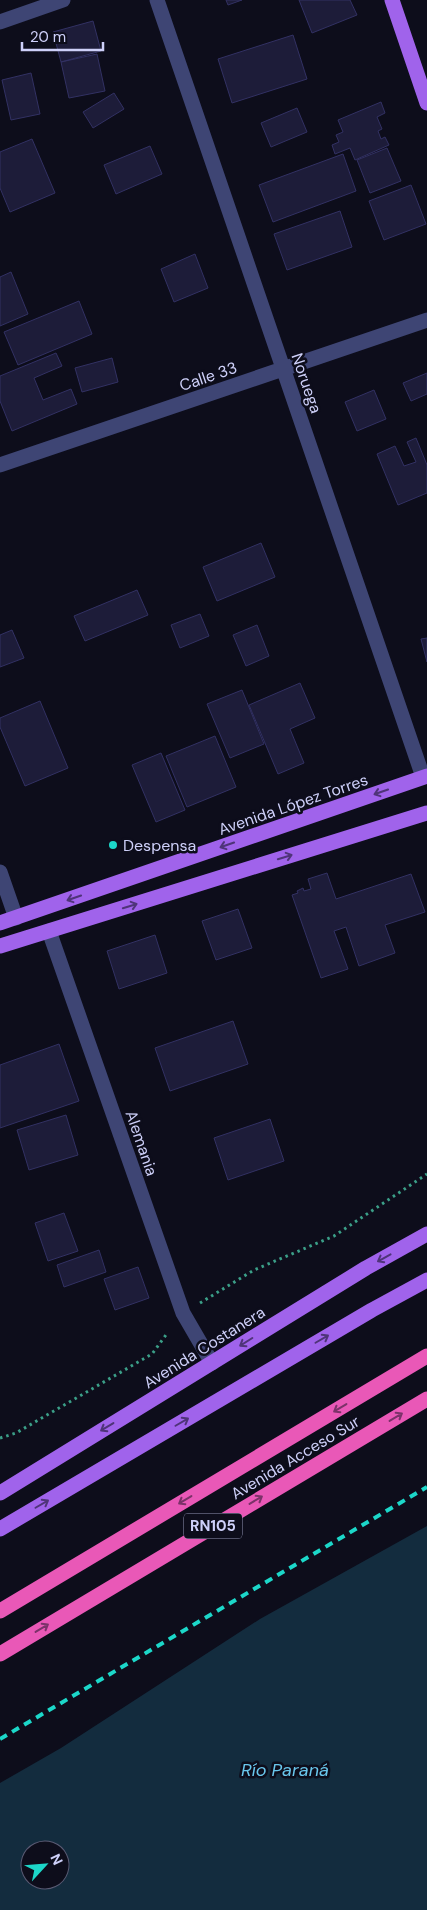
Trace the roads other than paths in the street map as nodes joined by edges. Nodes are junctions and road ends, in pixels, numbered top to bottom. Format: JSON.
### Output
{"nodes":[{"id":1,"x":63,"y":0,"type":"edge"},
{"id":2,"x":157,"y":0,"type":"edge"},
{"id":3,"x":392,"y":0,"type":"edge"},
{"id":4,"x":0,"y":22,"type":"edge"},
{"id":5,"x":427,"y":103,"type":"edge"},
{"id":6,"x":427,"y":320,"type":"edge"},
{"id":7,"x":284,"y":368,"type":"junction"},
{"id":8,"x":0,"y":465,"type":"edge"},
{"id":9,"x":425,"y":777,"type":"edge"},
{"id":10,"x":427,"y":813,"type":"edge"},
{"id":11,"x":0,"y":872,"type":"edge"},
{"id":12,"x":16,"y":918,"type":"junction"},
{"id":13,"x":0,"y":923,"type":"edge"},
{"id":14,"x":49,"y":931,"type":"junction"},
{"id":15,"x":0,"y":946,"type":"edge"},
{"id":16,"x":427,"y":1234,"type":"edge"},
{"id":17,"x":427,"y":1280,"type":"edge"},
{"id":18,"x":427,"y":1356,"type":"edge"},
{"id":19,"x":212,"y":1363,"type":"junction"},
{"id":20,"x":427,"y":1399,"type":"edge"},
{"id":21,"x":0,"y":1493,"type":"edge"},
{"id":22,"x":0,"y":1529,"type":"edge"},
{"id":23,"x":0,"y":1610,"type":"edge"},
{"id":24,"x":0,"y":1654,"type":"edge"}],
"edges":[{"from":1,"to":4,"type":"street"},
{"from":2,"to":7,"type":"street","name":"Noruega"},
{"from":3,"to":5,"type":"main road"},
{"from":6,"to":7,"type":"street","name":"Calle 33"},
{"from":7,"to":8,"type":"street","name":"Calle 33"},
{"from":7,"to":9,"type":"street","name":"Noruega"},
{"from":9,"to":12,"type":"main road","name":"Avenida López Torres","one_way":true},
{"from":14,"to":10,"type":"main road","one_way":true},
{"from":11,"to":12,"type":"street"},
{"from":12,"to":13,"type":"main road","name":"Avenida López Torres"},
{"from":14,"to":15,"type":"main road"},
{"from":14,"to":19,"type":"street","name":"Alemania"},
{"from":16,"to":19,"type":"main road","name":"Avenida Costanera","one_way":true},
{"from":22,"to":17,"type":"main road","one_way":true},
{"from":18,"to":23,"type":"highway","name":"Avenida Acceso Sur","number":"RN105","one_way":true},
{"from":19,"to":21,"type":"main road","name":"Avenida Costanera","one_way":true},
{"from":24,"to":20,"type":"highway","name":"Avenida Acceso Sur","number":"RN105","one_way":true}]}
